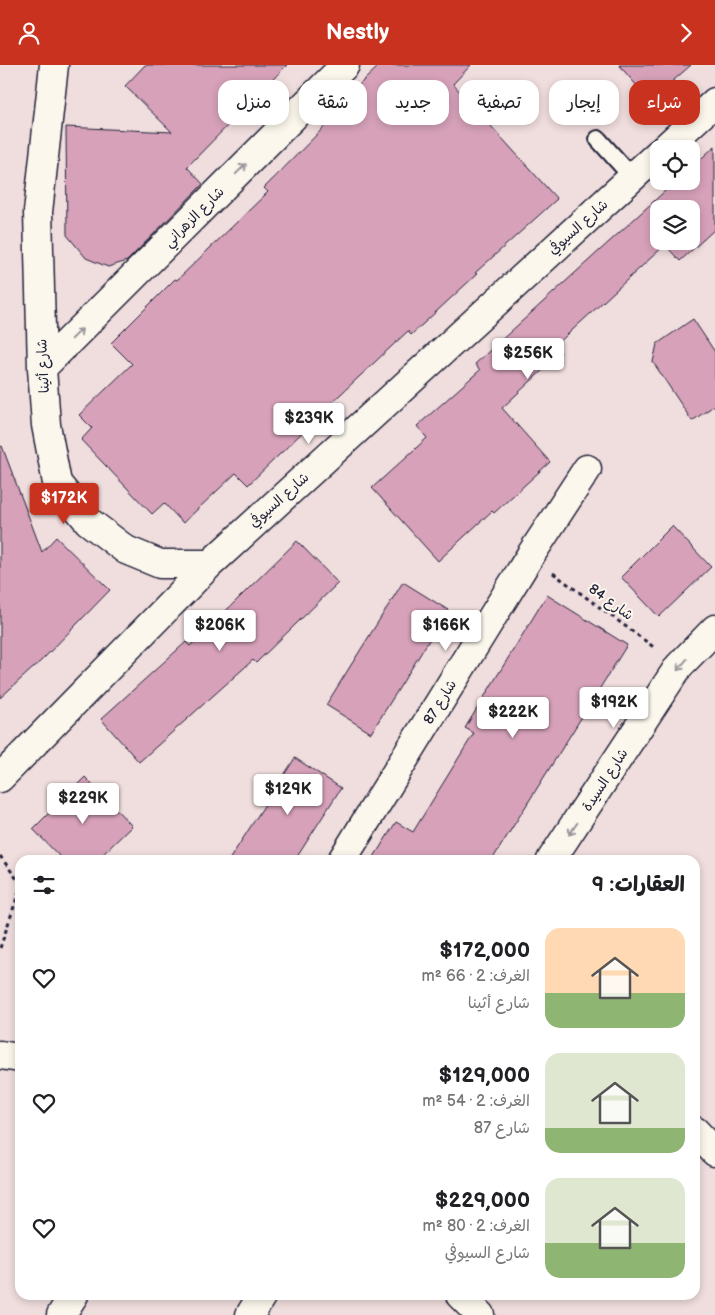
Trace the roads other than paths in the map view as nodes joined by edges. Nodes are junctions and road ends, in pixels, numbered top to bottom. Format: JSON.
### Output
{"nodes":[{"id":1,"x":54,"y":65,"type":"edge"},
{"id":2,"x":345,"y":65,"type":"edge"},
{"id":3,"x":715,"y":102,"type":"edge"},
{"id":4,"x":598,"y":139,"type":"dead end"},
{"id":5,"x":674,"y":140,"type":"edge"},
{"id":6,"x":650,"y":161,"type":"edge"},
{"id":7,"x":632,"y":177,"type":"junction"},
{"id":8,"x":42,"y":368,"type":"junction"},
{"id":9,"x":587,"y":469,"type":"dead end"},
{"id":10,"x":210,"y":564,"type":"junction"},
{"id":11,"x":715,"y":629,"type":"edge"},
{"id":12,"x":0,"y":778,"type":"edge"},
{"id":13,"x":345,"y":855,"type":"edge"},
{"id":14,"x":554,"y":855,"type":"edge"},
{"id":15,"x":0,"y":1055,"type":"edge"},
{"id":16,"x":15,"y":1056,"type":"edge"},
{"id":17,"x":700,"y":1136,"type":"edge"},
{"id":18,"x":715,"y":1152,"type":"edge"},
{"id":19,"x":71,"y":1300,"type":"edge"},
{"id":20,"x":259,"y":1300,"type":"edge"},
{"id":21,"x":465,"y":1300,"type":"edge"},
{"id":22,"x":61,"y":1315,"type":"edge"},
{"id":23,"x":250,"y":1315,"type":"edge"},
{"id":24,"x":480,"y":1315,"type":"edge"}],
"edges":[{"from":1,"to":8,"type":"street","name":"شارع أثينا"},
{"from":8,"to":2,"type":"street","name":"شارع الزهراني","one_way":true},
{"from":3,"to":5,"type":"street"},
{"from":4,"to":7,"type":"lane"},
{"from":6,"to":7,"type":"street","name":"شارع السيوفي"},
{"from":7,"to":10,"type":"street","name":"شارع السيوفي"},
{"from":8,"to":10,"type":"street","name":"شارع أثينا"},
{"from":9,"to":13,"type":"street","name":"شارع 87"},
{"from":10,"to":12,"type":"street","name":"شارع السيوفي"},
{"from":11,"to":14,"type":"street","name":"شارع السيدة","one_way":true},
{"from":15,"to":16,"type":"street"},
{"from":17,"to":18,"type":"street"},
{"from":19,"to":22,"type":"street"},
{"from":20,"to":23,"type":"street"},
{"from":21,"to":24,"type":"street"}]}
